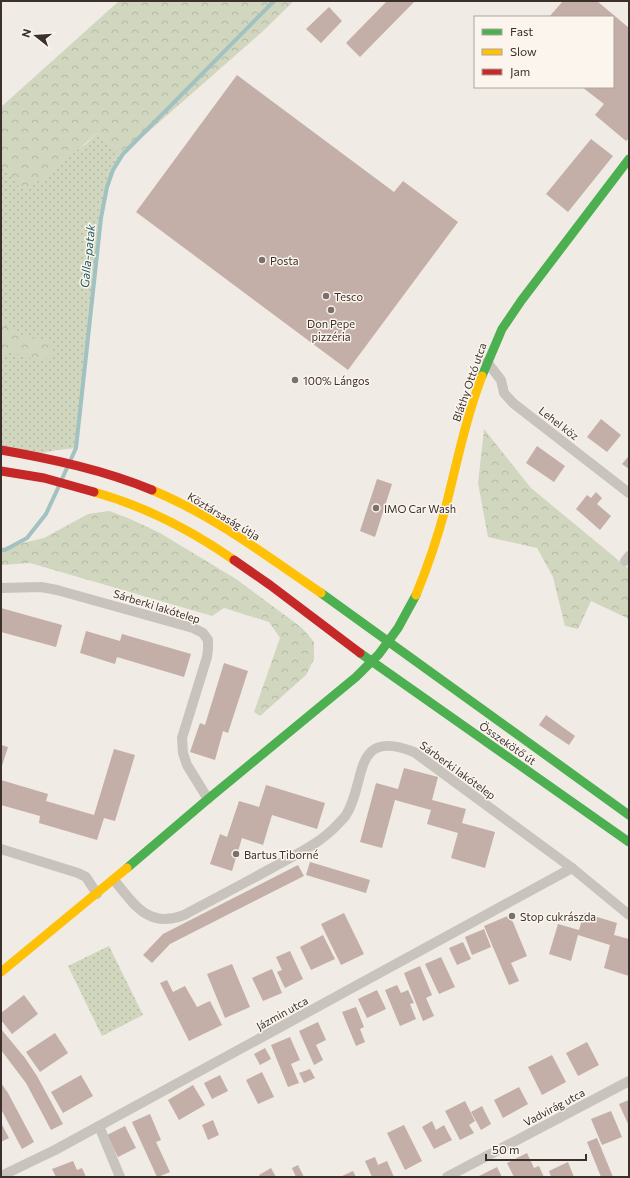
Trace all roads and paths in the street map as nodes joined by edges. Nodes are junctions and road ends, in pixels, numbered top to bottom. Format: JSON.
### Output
{"nodes":[{"id":1,"x":629,"y":159,"type":"edge"},
{"id":2,"x":487,"y":362,"type":"junction"},
{"id":3,"x":1,"y":450,"type":"edge"},
{"id":4,"x":1,"y":471,"type":"edge"},
{"id":5,"x":629,"y":493,"type":"edge"},
{"id":6,"x":1,"y":588,"type":"edge"},
{"id":7,"x":389,"y":642,"type":"junction"},
{"id":8,"x":372,"y":663,"type":"junction"},
{"id":9,"x":208,"y":799,"type":"junction"},
{"id":10,"x":629,"y":815,"type":"edge"},
{"id":11,"x":629,"y":842,"type":"edge"},
{"id":12,"x":1,"y":849,"type":"edge"},
{"id":13,"x":572,"y":868,"type":"junction"},
{"id":14,"x":114,"y":880,"type":"junction"},
{"id":15,"x":97,"y":894,"type":"junction"},
{"id":16,"x":629,"y":914,"type":"edge"},
{"id":17,"x":1,"y":972,"type":"edge"},
{"id":18,"x":629,"y":1081,"type":"edge"},
{"id":19,"x":99,"y":1126,"type":"junction"},
{"id":20,"x":1,"y":1176,"type":"edge"},
{"id":21,"x":120,"y":1177,"type":"edge"},
{"id":22,"x":447,"y":1177,"type":"edge"}],
"edges":[{"from":1,"to":2,"type":"street","name":"Bláthy Ottó utca"},
{"from":2,"to":5,"type":"street","name":"Lehel köz"},
{"from":2,"to":7,"type":"street","name":"Bláthy Ottó utca"},
{"from":3,"to":7,"type":"street","name":"Köztársaság útja"},
{"from":4,"to":8,"type":"street"},
{"from":6,"to":9,"type":"street","name":"Sárberki lakótelep"},
{"from":7,"to":8,"type":"street","name":"Bláthy Ottó utca"},
{"from":7,"to":10,"type":"street","name":"Összekötő út"},
{"from":8,"to":9,"type":"street","name":"Bláthy Ottó utca"},
{"from":8,"to":11,"type":"street","name":"Összekötő út"},
{"from":9,"to":14,"type":"street","name":"Bláthy Ottó utca"},
{"from":12,"to":15,"type":"street"},
{"from":13,"to":14,"type":"street","name":"Sárberki lakótelep"},
{"from":13,"to":16,"type":"street","name":"Sárberki lakótelep"},
{"from":13,"to":19,"type":"street","name":"Jázmin utca"},
{"from":14,"to":15,"type":"street","name":"Bláthy Ottó utca"},
{"from":15,"to":17,"type":"street","name":"Bláthy Ottó utca"},
{"from":18,"to":22,"type":"street","name":"Vadvirág utca"},
{"from":19,"to":20,"type":"street","name":"Jázmin utca"},
{"from":19,"to":21,"type":"street"}]}
